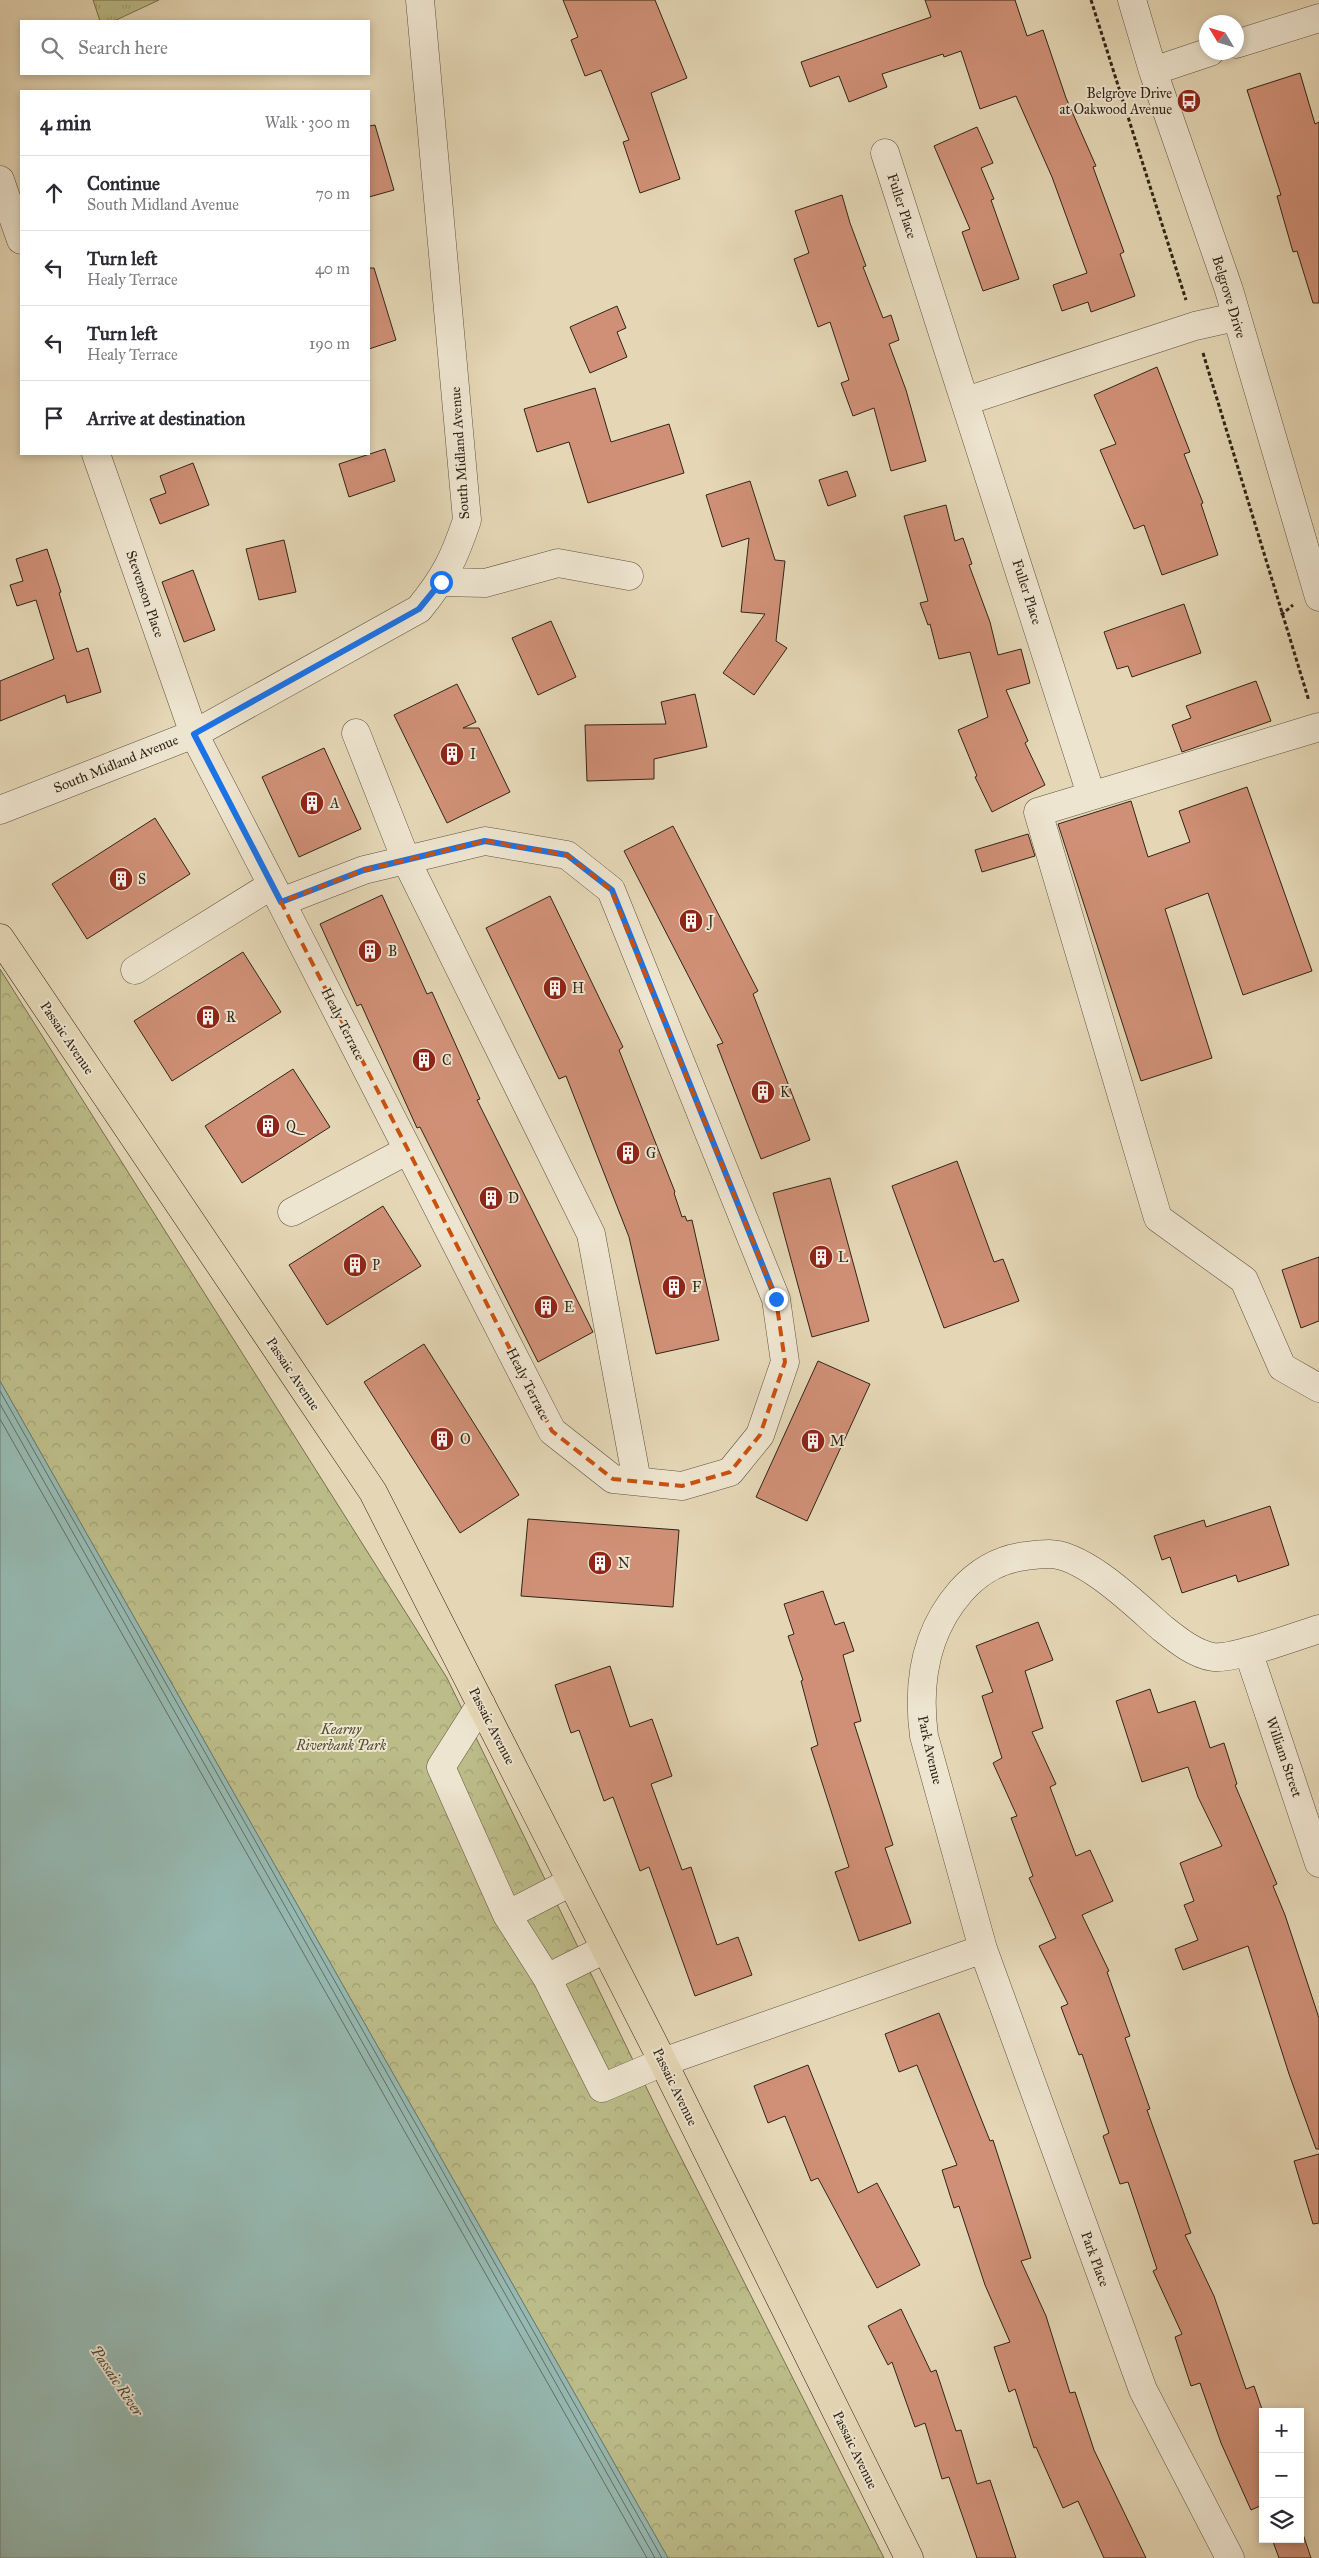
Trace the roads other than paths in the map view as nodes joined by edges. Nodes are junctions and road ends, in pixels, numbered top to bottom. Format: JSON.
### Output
{"nodes":[{"id":1,"x":420,"y":0,"type":"edge"},
{"id":2,"x":1132,"y":0,"type":"edge"},
{"id":3,"x":1319,"y":18,"type":"edge"},
{"id":4,"x":1244,"y":41,"type":"edge"},
{"id":5,"x":1199,"y":56,"type":"edge"},
{"id":6,"x":1153,"y":71,"type":"junction"},
{"id":7,"x":885,"y":153,"type":"dead end"},
{"id":8,"x":0,"y":180,"type":"edge"},
{"id":9,"x":20,"y":237,"type":"edge"},
{"id":10,"x":1236,"y":317,"type":"junction"},
{"id":11,"x":966,"y":401,"type":"junction"},
{"id":12,"x":96,"y":455,"type":"edge"},
{"id":13,"x":629,"y":576,"type":"dead end"},
{"id":14,"x":441,"y":582,"type":"junction"},
{"id":15,"x":1319,"y":597,"type":"edge"},
{"id":16,"x":1318,"y":727,"type":"edge"},
{"id":17,"x":356,"y":733,"type":"dead end"},
{"id":18,"x":194,"y":734,"type":"junction"},
{"id":19,"x":1087,"y":782,"type":"dead end"},
{"id":20,"x":0,"y":810,"type":"edge"},
{"id":21,"x":406,"y":860,"type":"junction"},
{"id":22,"x":276,"y":894,"type":"junction"},
{"id":23,"x":0,"y":938,"type":"edge"},
{"id":24,"x":135,"y":970,"type":"dead end"},
{"id":25,"x":408,"y":1150,"type":"junction"},
{"id":26,"x":292,"y":1212,"type":"dead end"},
{"id":27,"x":1319,"y":1388,"type":"edge"},
{"id":28,"x":638,"y":1481,"type":"junction"},
{"id":29,"x":1319,"y":1629,"type":"edge"},
{"id":30,"x":1248,"y":1651,"type":"junction"},
{"id":31,"x":481,"y":1704,"type":"junction"},
{"id":32,"x":1319,"y":1863,"type":"edge"},
{"id":33,"x":571,"y":1882,"type":"junction"},
{"id":34,"x":507,"y":1915,"type":"junction"},
{"id":35,"x":605,"y":1949,"type":"junction"},
{"id":36,"x":983,"y":1949,"type":"junction"},
{"id":37,"x":547,"y":1978,"type":"junction"},
{"id":38,"x":663,"y":2062,"type":"junction"},
{"id":39,"x":909,"y":2558,"type":"edge"},
{"id":40,"x":1230,"y":2558,"type":"edge"}],
"edges":[{"from":1,"to":14,"type":"street","name":"South Midland Avenue"},
{"from":2,"to":6,"type":"street","name":"Belgrove Drive"},
{"from":3,"to":4,"type":"street"},
{"from":5,"to":6,"type":"street"},
{"from":6,"to":10,"type":"street","name":"Belgrove Drive"},
{"from":7,"to":11,"type":"street","name":"Fuller Place"},
{"from":8,"to":9,"type":"street"},
{"from":10,"to":11,"type":"street"},
{"from":10,"to":15,"type":"street","name":"Belgrove Drive"},
{"from":11,"to":19,"type":"street","name":"Fuller Place"},
{"from":12,"to":18,"type":"street","name":"Stevenson Place"},
{"from":13,"to":14,"type":"street"},
{"from":14,"to":18,"type":"street","name":"South Midland Avenue"},
{"from":16,"to":27,"type":"street"},
{"from":17,"to":21,"type":"street"},
{"from":18,"to":20,"type":"street","name":"South Midland Avenue"},
{"from":18,"to":22,"type":"street","name":"Healy Terrace"},
{"from":21,"to":22,"type":"street","name":"Healy Terrace"},
{"from":21,"to":28,"type":"street"},
{"from":21,"to":28,"type":"street","name":"Healy Terrace"},
{"from":22,"to":24,"type":"street"},
{"from":22,"to":25,"type":"street","name":"Healy Terrace"},
{"from":23,"to":31,"type":"main road","name":"Passaic Avenue"},
{"from":25,"to":26,"type":"street"},
{"from":25,"to":28,"type":"street","name":"Healy Terrace"},
{"from":29,"to":30,"type":"street","name":"Park Avenue"},
{"from":30,"to":32,"type":"street","name":"William Street"},
{"from":30,"to":36,"type":"street","name":"Park Avenue"},
{"from":31,"to":33,"type":"main road","name":"Passaic Avenue"},
{"from":31,"to":34,"type":"street"},
{"from":33,"to":34,"type":"street"},
{"from":33,"to":35,"type":"main road","name":"Passaic Avenue"},
{"from":34,"to":37,"type":"street"},
{"from":35,"to":37,"type":"street"},
{"from":35,"to":38,"type":"main road","name":"Passaic Avenue"},
{"from":36,"to":38,"type":"street"},
{"from":36,"to":40,"type":"street","name":"Park Place"},
{"from":37,"to":38,"type":"street"},
{"from":38,"to":39,"type":"main road","name":"Passaic Avenue"}]}
